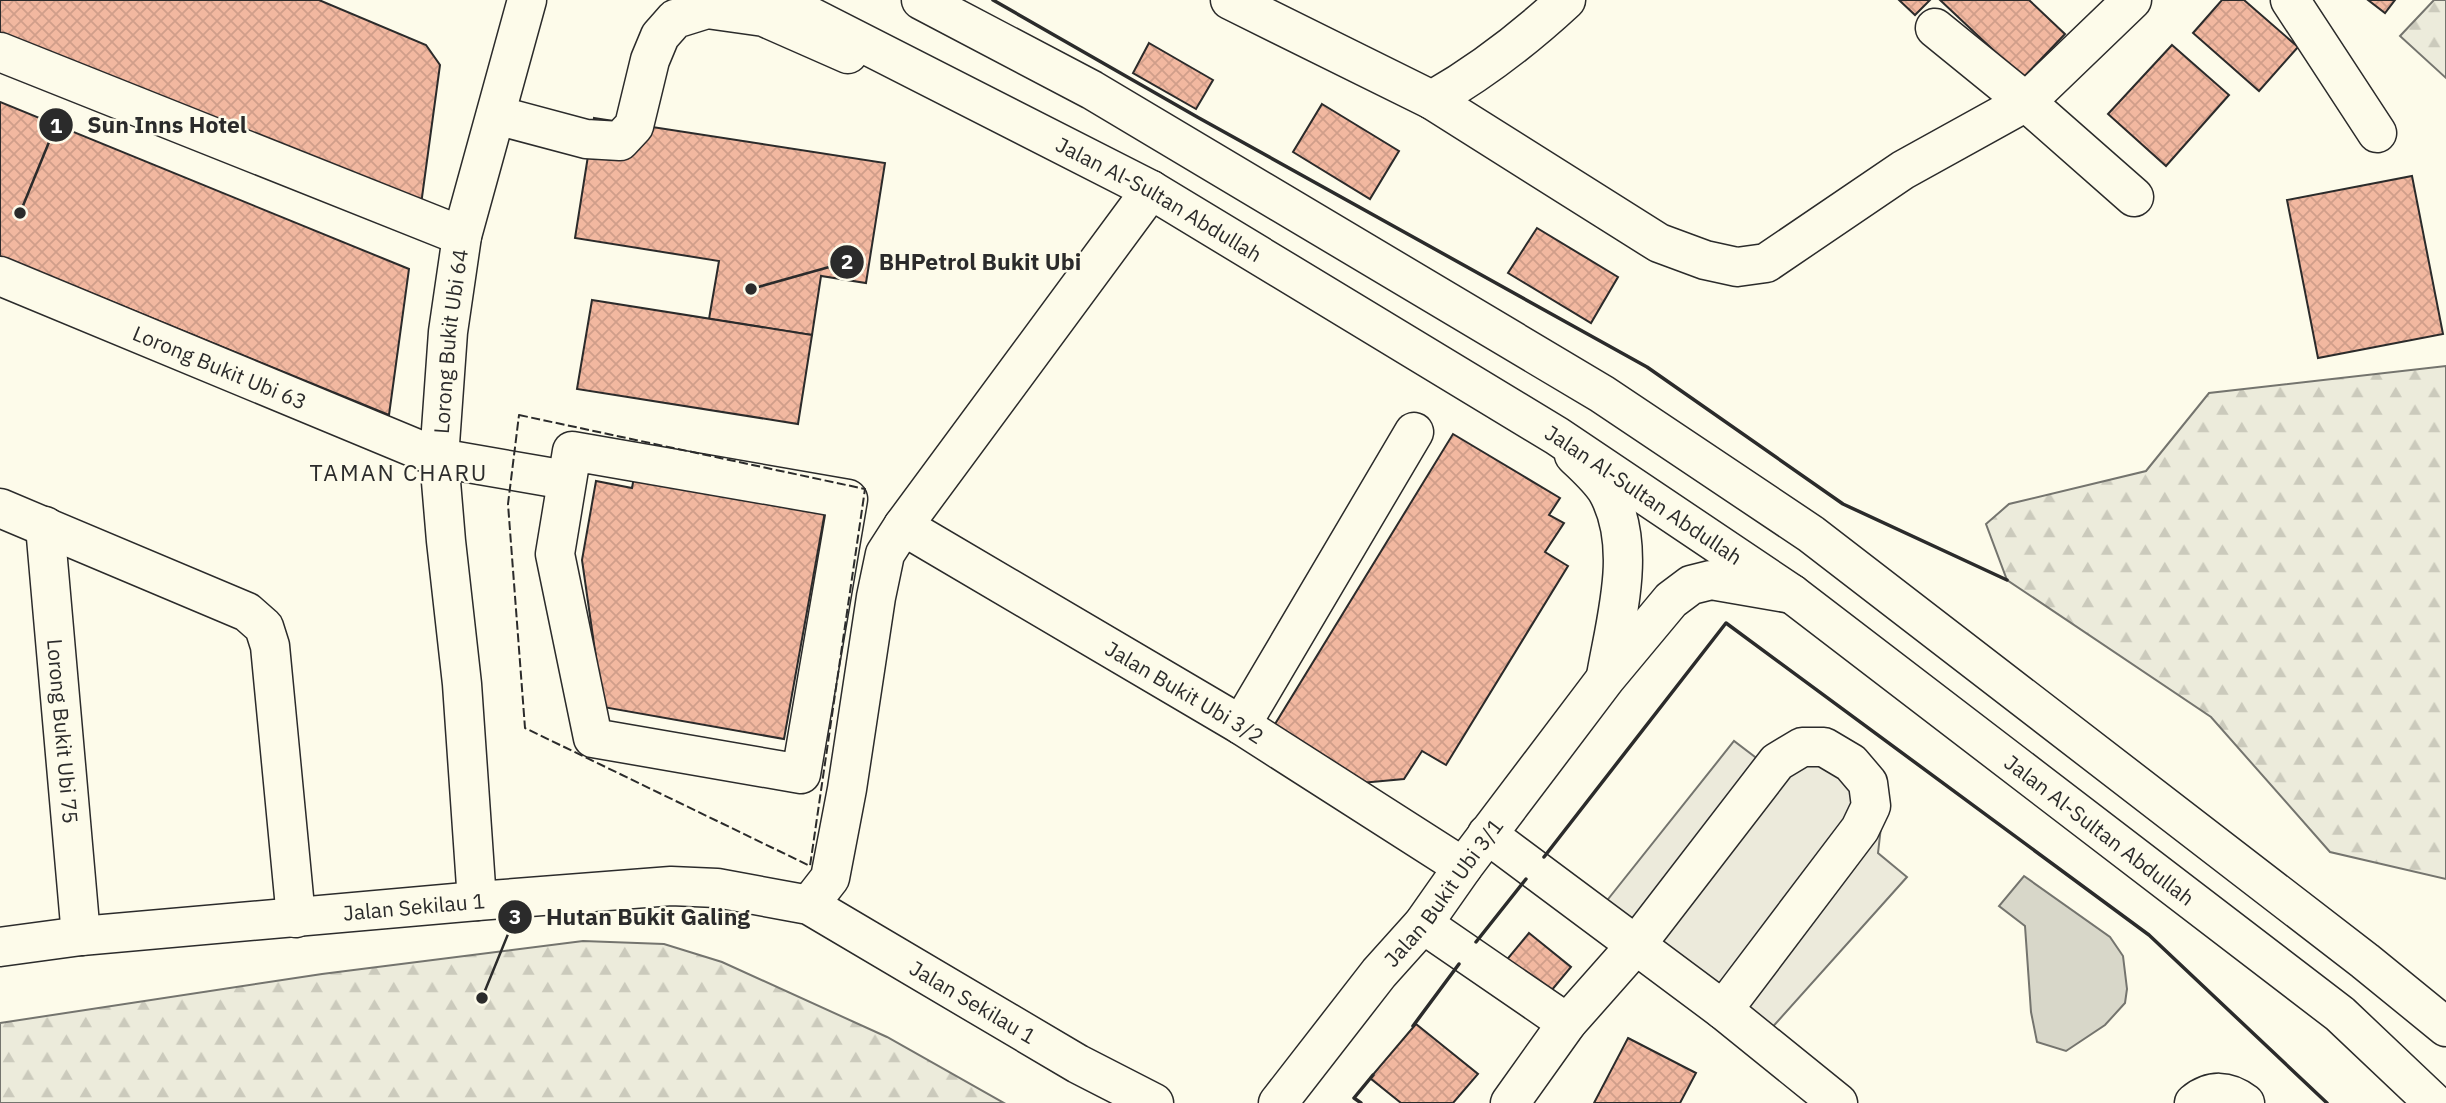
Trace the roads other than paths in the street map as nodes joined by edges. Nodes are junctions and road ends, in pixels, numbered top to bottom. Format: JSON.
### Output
{"nodes":[{"id":1,"x":527,"y":0,"type":"edge"},
{"id":2,"x":778,"y":0,"type":"edge"},
{"id":3,"x":921,"y":0,"type":"edge"},
{"id":4,"x":1230,"y":0,"type":"edge"},
{"id":5,"x":1566,"y":0,"type":"edge"},
{"id":6,"x":2132,"y":0,"type":"edge"},
{"id":7,"x":2290,"y":0,"type":"edge"},
{"id":8,"x":1935,"y":28,"type":"dead end"},
{"id":9,"x":0,"y":52,"type":"edge"},
{"id":10,"x":1432,"y":100,"type":"junction"},
{"id":11,"x":2026,"y":102,"type":"junction"},
{"id":12,"x":496,"y":115,"type":"junction"},
{"id":13,"x":1004,"y":115,"type":"junction"},
{"id":14,"x":2377,"y":133,"type":"dead end"},
{"id":15,"x":1151,"y":190,"type":"junction"},
{"id":16,"x":2134,"y":197,"type":"dead end"},
{"id":17,"x":462,"y":236,"type":"junction"},
{"id":18,"x":0,"y":276,"type":"edge"},
{"id":19,"x":1414,"y":432,"type":"dead end"},
{"id":20,"x":1558,"y":436,"type":"junction"},
{"id":21,"x":439,"y":458,"type":"junction"},
{"id":22,"x":566,"y":480,"type":"junction"},
{"id":23,"x":0,"y":508,"type":"edge"},
{"id":24,"x":45,"y":526,"type":"junction"},
{"id":25,"x":903,"y":526,"type":"junction"},
{"id":26,"x":1792,"y":594,"type":"junction"},
{"id":27,"x":1606,"y":678,"type":"junction"},
{"id":28,"x":1241,"y":725,"type":"junction"},
{"id":29,"x":1488,"y":834,"type":"junction"},
{"id":30,"x":1463,"y":867,"type":"junction"},
{"id":31,"x":477,"y":901,"type":"junction"},
{"id":32,"x":809,"y":905,"type":"junction"},
{"id":33,"x":296,"y":918,"type":"junction"},
{"id":34,"x":1423,"y":924,"type":"junction"},
{"id":35,"x":81,"y":936,"type":"junction"},
{"id":36,"x":1636,"y":945,"type":"junction"},
{"id":37,"x":0,"y":947,"type":"edge"},
{"id":38,"x":2365,"y":961,"type":"junction"},
{"id":39,"x":1723,"y":1010,"type":"junction"},
{"id":40,"x":2340,"y":1014,"type":"junction"},
{"id":41,"x":2446,"y":1014,"type":"edge"},
{"id":42,"x":1567,"y":1023,"type":"junction"},
{"id":43,"x":2446,"y":1027,"type":"edge"},
{"id":44,"x":2446,"y":1098,"type":"edge"},
{"id":45,"x":1154,"y":1103,"type":"edge"},
{"id":46,"x":1278,"y":1103,"type":"edge"},
{"id":47,"x":1510,"y":1103,"type":"edge"},
{"id":48,"x":1838,"y":1103,"type":"edge"},
{"id":49,"x":2194,"y":1103,"type":"edge"},
{"id":50,"x":2245,"y":1103,"type":"edge"},
{"id":51,"x":2434,"y":1103,"type":"edge"}],
"edges":[{"from":1,"to":12,"type":"street","name":"Lorong Bukit Ubi 64"},
{"from":2,"to":13,"type":"street","name":"Jalan Al-Sultan Abdullah"},
{"from":3,"to":38,"type":"street"},
{"from":4,"to":10,"type":"street"},
{"from":5,"to":10,"type":"street"},
{"from":6,"to":11,"type":"street"},
{"from":7,"to":14,"type":"street"},
{"from":8,"to":11,"type":"street"},
{"from":9,"to":17,"type":"street"},
{"from":10,"to":11,"type":"street"},
{"from":11,"to":16,"type":"street"},
{"from":12,"to":13,"type":"street"},
{"from":12,"to":17,"type":"street","name":"Lorong Bukit Ubi 64"},
{"from":13,"to":15,"type":"street","name":"Jalan Al-Sultan Abdullah"},
{"from":15,"to":20,"type":"street","name":"Jalan Al-Sultan Abdullah"},
{"from":15,"to":25,"type":"street"},
{"from":17,"to":21,"type":"street","name":"Lorong Bukit Ubi 64"},
{"from":18,"to":21,"type":"street","name":"Lorong Bukit Ubi 63"},
{"from":19,"to":28,"type":"street"},
{"from":20,"to":26,"type":"street","name":"Jalan Al-Sultan Abdullah"},
{"from":20,"to":27,"type":"street"},
{"from":21,"to":22,"type":"street","name":"Lorong Bukit Ubi 63"},
{"from":21,"to":31,"type":"street","name":"Lorong Bukit Ubi 64"},
{"from":22,"to":22,"type":"street"},
{"from":23,"to":24,"type":"street"},
{"from":24,"to":33,"type":"street"},
{"from":24,"to":35,"type":"street","name":"Lorong Bukit Ubi 75"},
{"from":25,"to":28,"type":"street","name":"Jalan Bukit Ubi 3/2"},
{"from":25,"to":32,"type":"street"},
{"from":26,"to":27,"type":"street","name":"Jalan Bukit Ubi 3/1"},
{"from":26,"to":40,"type":"street","name":"Jalan Al-Sultan Abdullah"},
{"from":27,"to":29,"type":"street","name":"Jalan Bukit Ubi 3/1"},
{"from":28,"to":30,"type":"street","name":"Jalan Bukit Ubi 3/2"},
{"from":29,"to":30,"type":"street","name":"Jalan Bukit Ubi 3/1"},
{"from":29,"to":36,"type":"street"},
{"from":30,"to":34,"type":"street","name":"Jalan Bukit Ubi 3/1"},
{"from":31,"to":32,"type":"street","name":"Jalan Sekilau 1"},
{"from":31,"to":33,"type":"street","name":"Jalan Sekilau 1"},
{"from":32,"to":45,"type":"street","name":"Jalan Sekilau 1"},
{"from":33,"to":35,"type":"street","name":"Jalan Sekilau 1"},
{"from":34,"to":42,"type":"street"},
{"from":34,"to":46,"type":"street","name":"Jalan Bukit Ubi 3/1"},
{"from":35,"to":37,"type":"street","name":"Jalan Sekilau 1"},
{"from":36,"to":39,"type":"street"},
{"from":36,"to":39,"type":"street"},
{"from":36,"to":42,"type":"street"},
{"from":38,"to":41,"type":"street"},
{"from":38,"to":43,"type":"street"},
{"from":39,"to":48,"type":"street"},
{"from":40,"to":44,"type":"street"},
{"from":40,"to":51,"type":"street","name":"Jalan Al-Sultan Abdullah"},
{"from":42,"to":47,"type":"street"},
{"from":49,"to":50,"type":"street"}]}
